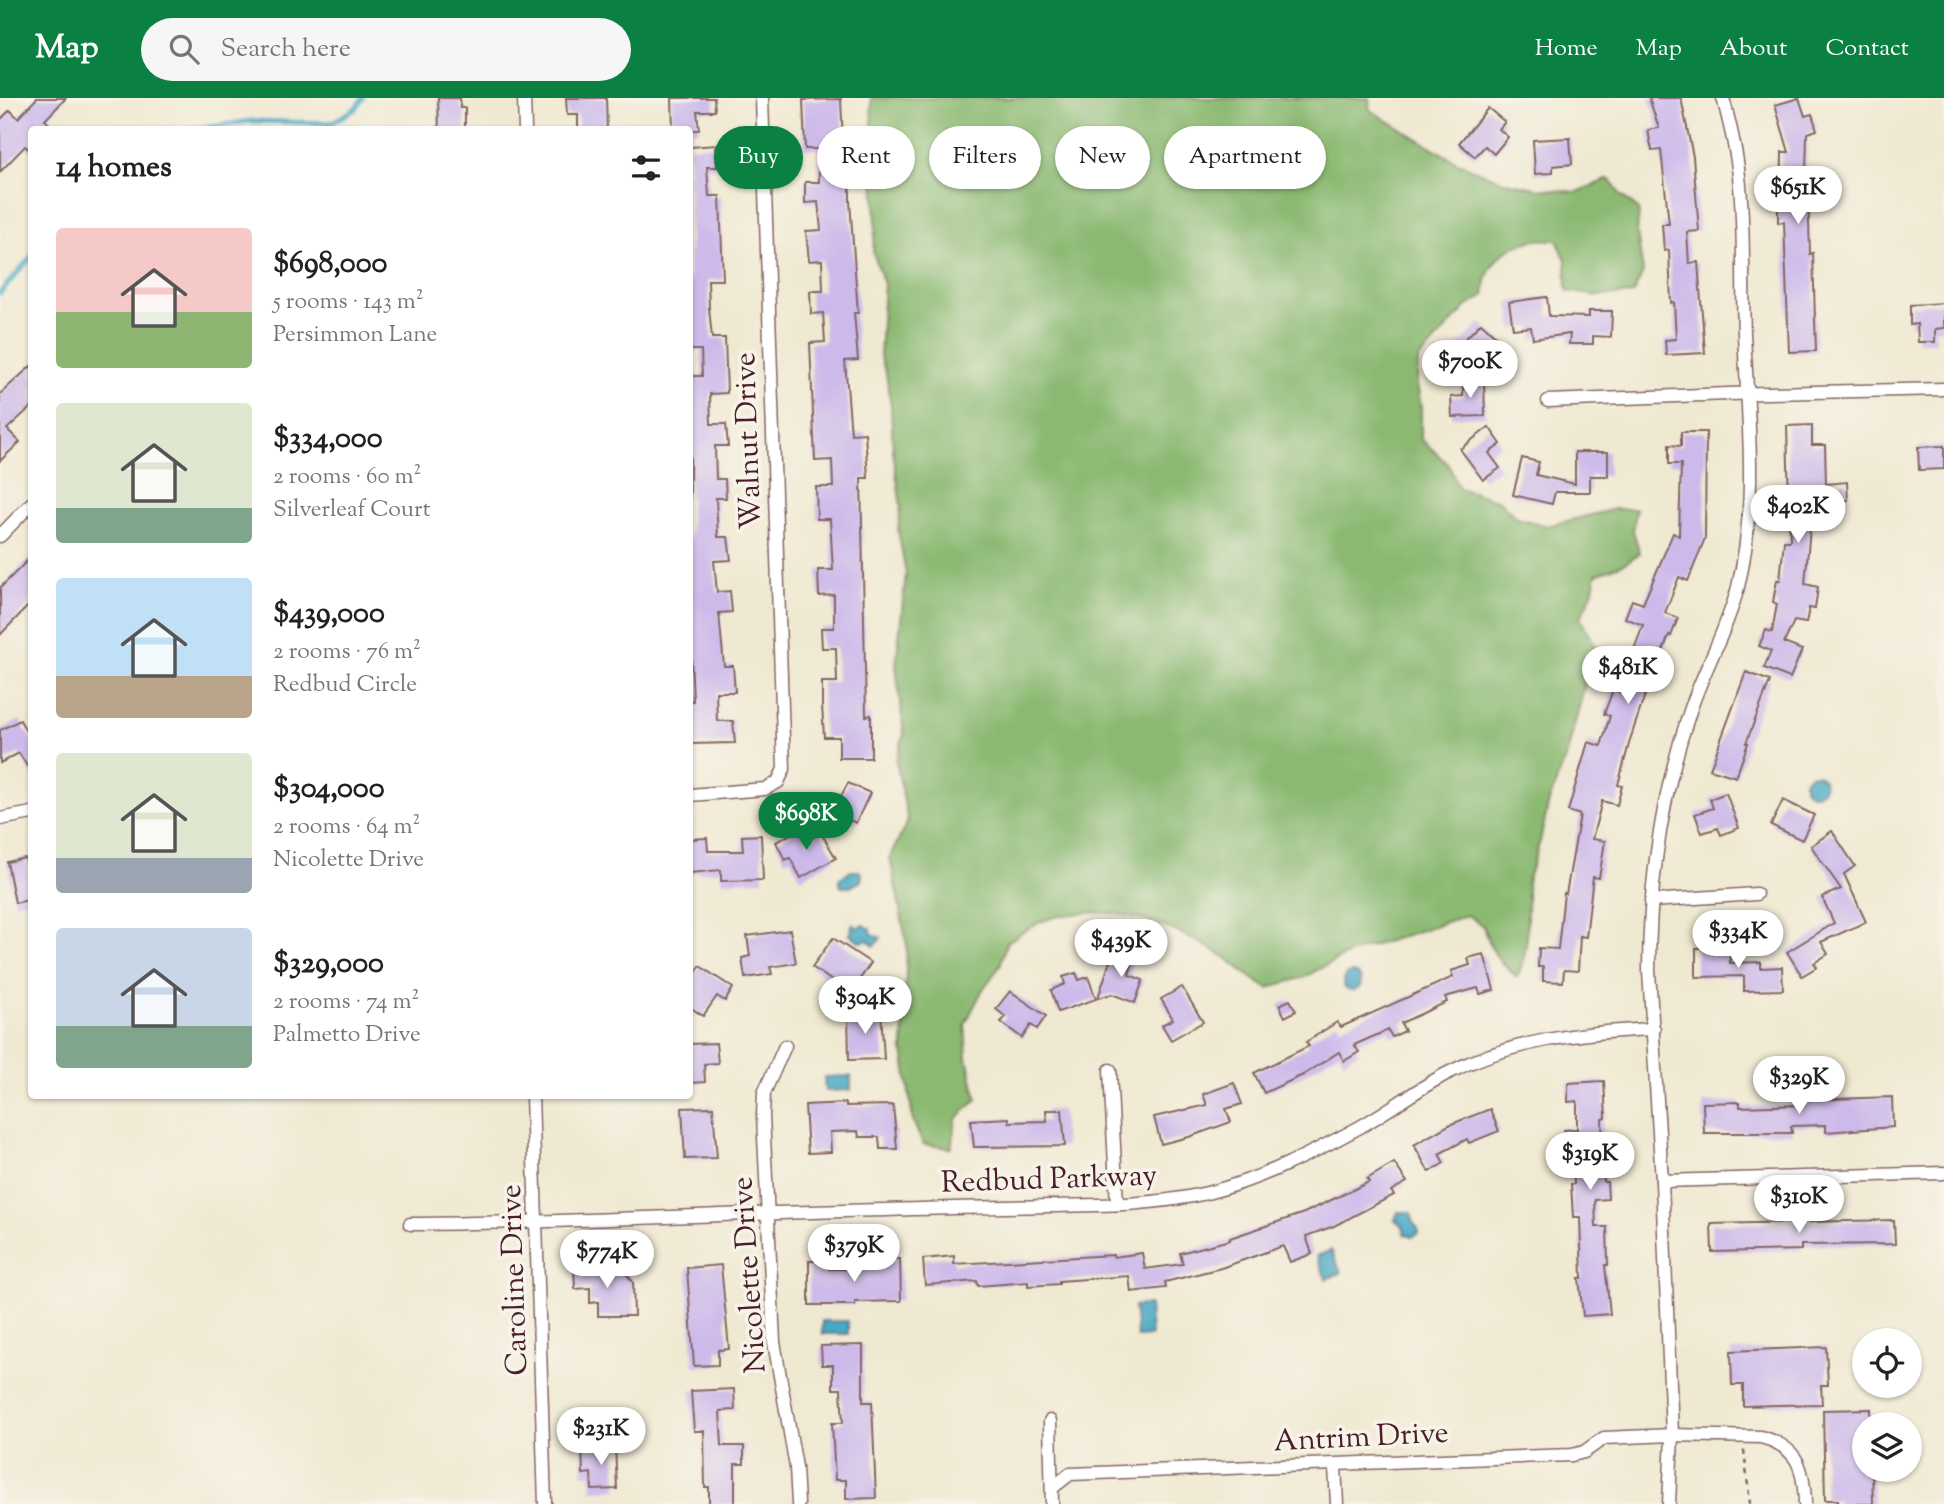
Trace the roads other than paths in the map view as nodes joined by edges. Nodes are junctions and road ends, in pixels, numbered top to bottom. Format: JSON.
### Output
{"nodes":[{"id":1,"x":524,"y":98,"type":"edge"},
{"id":2,"x":762,"y":98,"type":"edge"},
{"id":3,"x":1723,"y":98,"type":"edge"},
{"id":4,"x":525,"y":126,"type":"edge"},
{"id":5,"x":1944,"y":389,"type":"edge"},
{"id":6,"x":1747,"y":393,"type":"junction"},
{"id":7,"x":1548,"y":401,"type":"dead end"},
{"id":8,"x":28,"y":507,"type":"edge"},
{"id":9,"x":0,"y":536,"type":"edge"},
{"id":10,"x":693,"y":795,"type":"edge"},
{"id":11,"x":28,"y":814,"type":"edge"},
{"id":12,"x":0,"y":818,"type":"edge"},
{"id":13,"x":1756,"y":894,"type":"dead end"},
{"id":14,"x":1651,"y":901,"type":"junction"},
{"id":15,"x":1654,"y":1029,"type":"junction"},
{"id":16,"x":785,"y":1046,"type":"dead end"},
{"id":17,"x":1110,"y":1070,"type":"dead end"},
{"id":18,"x":532,"y":1099,"type":"edge"},
{"id":19,"x":1944,"y":1172,"type":"edge"},
{"id":20,"x":1662,"y":1181,"type":"junction"},
{"id":21,"x":1117,"y":1205,"type":"junction"},
{"id":22,"x":769,"y":1213,"type":"junction"},
{"id":23,"x":538,"y":1223,"type":"junction"},
{"id":24,"x":410,"y":1224,"type":"dead end"},
{"id":25,"x":1050,"y":1421,"type":"dead end"},
{"id":26,"x":1672,"y":1434,"type":"junction"},
{"id":27,"x":1335,"y":1465,"type":"junction"},
{"id":28,"x":1052,"y":1488,"type":"junction"},
{"id":29,"x":545,"y":1504,"type":"edge"},
{"id":30,"x":797,"y":1504,"type":"edge"},
{"id":31,"x":1052,"y":1504,"type":"edge"},
{"id":32,"x":1337,"y":1504,"type":"edge"},
{"id":33,"x":1670,"y":1504,"type":"edge"},
{"id":34,"x":1805,"y":1504,"type":"edge"}],
"edges":[{"from":1,"to":4,"type":"street"},
{"from":2,"to":10,"type":"street","name":"Walnut Drive"},
{"from":3,"to":6,"type":"street"},
{"from":5,"to":6,"type":"street"},
{"from":6,"to":7,"type":"street"},
{"from":6,"to":14,"type":"street"},
{"from":8,"to":9,"type":"street"},
{"from":11,"to":12,"type":"street"},
{"from":13,"to":14,"type":"street"},
{"from":14,"to":15,"type":"street"},
{"from":15,"to":20,"type":"street"},
{"from":15,"to":21,"type":"street","name":"Redbud Parkway"},
{"from":16,"to":22,"type":"street","name":"Nicolette Drive"},
{"from":17,"to":21,"type":"street"},
{"from":18,"to":23,"type":"street","name":"Caroline Drive"},
{"from":19,"to":20,"type":"street"},
{"from":20,"to":26,"type":"street"},
{"from":21,"to":22,"type":"street","name":"Redbud Parkway"},
{"from":22,"to":23,"type":"street","name":"Redbud Parkway"},
{"from":22,"to":30,"type":"street","name":"Nicolette Drive"},
{"from":23,"to":24,"type":"street","name":"Redbud Parkway"},
{"from":23,"to":29,"type":"street","name":"Caroline Drive"},
{"from":25,"to":28,"type":"street"},
{"from":26,"to":27,"type":"street","name":"Antrim Drive"},
{"from":26,"to":33,"type":"street"},
{"from":26,"to":34,"type":"street","name":"Antrim Drive"},
{"from":27,"to":28,"type":"street","name":"Antrim Drive"},
{"from":27,"to":32,"type":"street"},
{"from":28,"to":31,"type":"street"}]}
